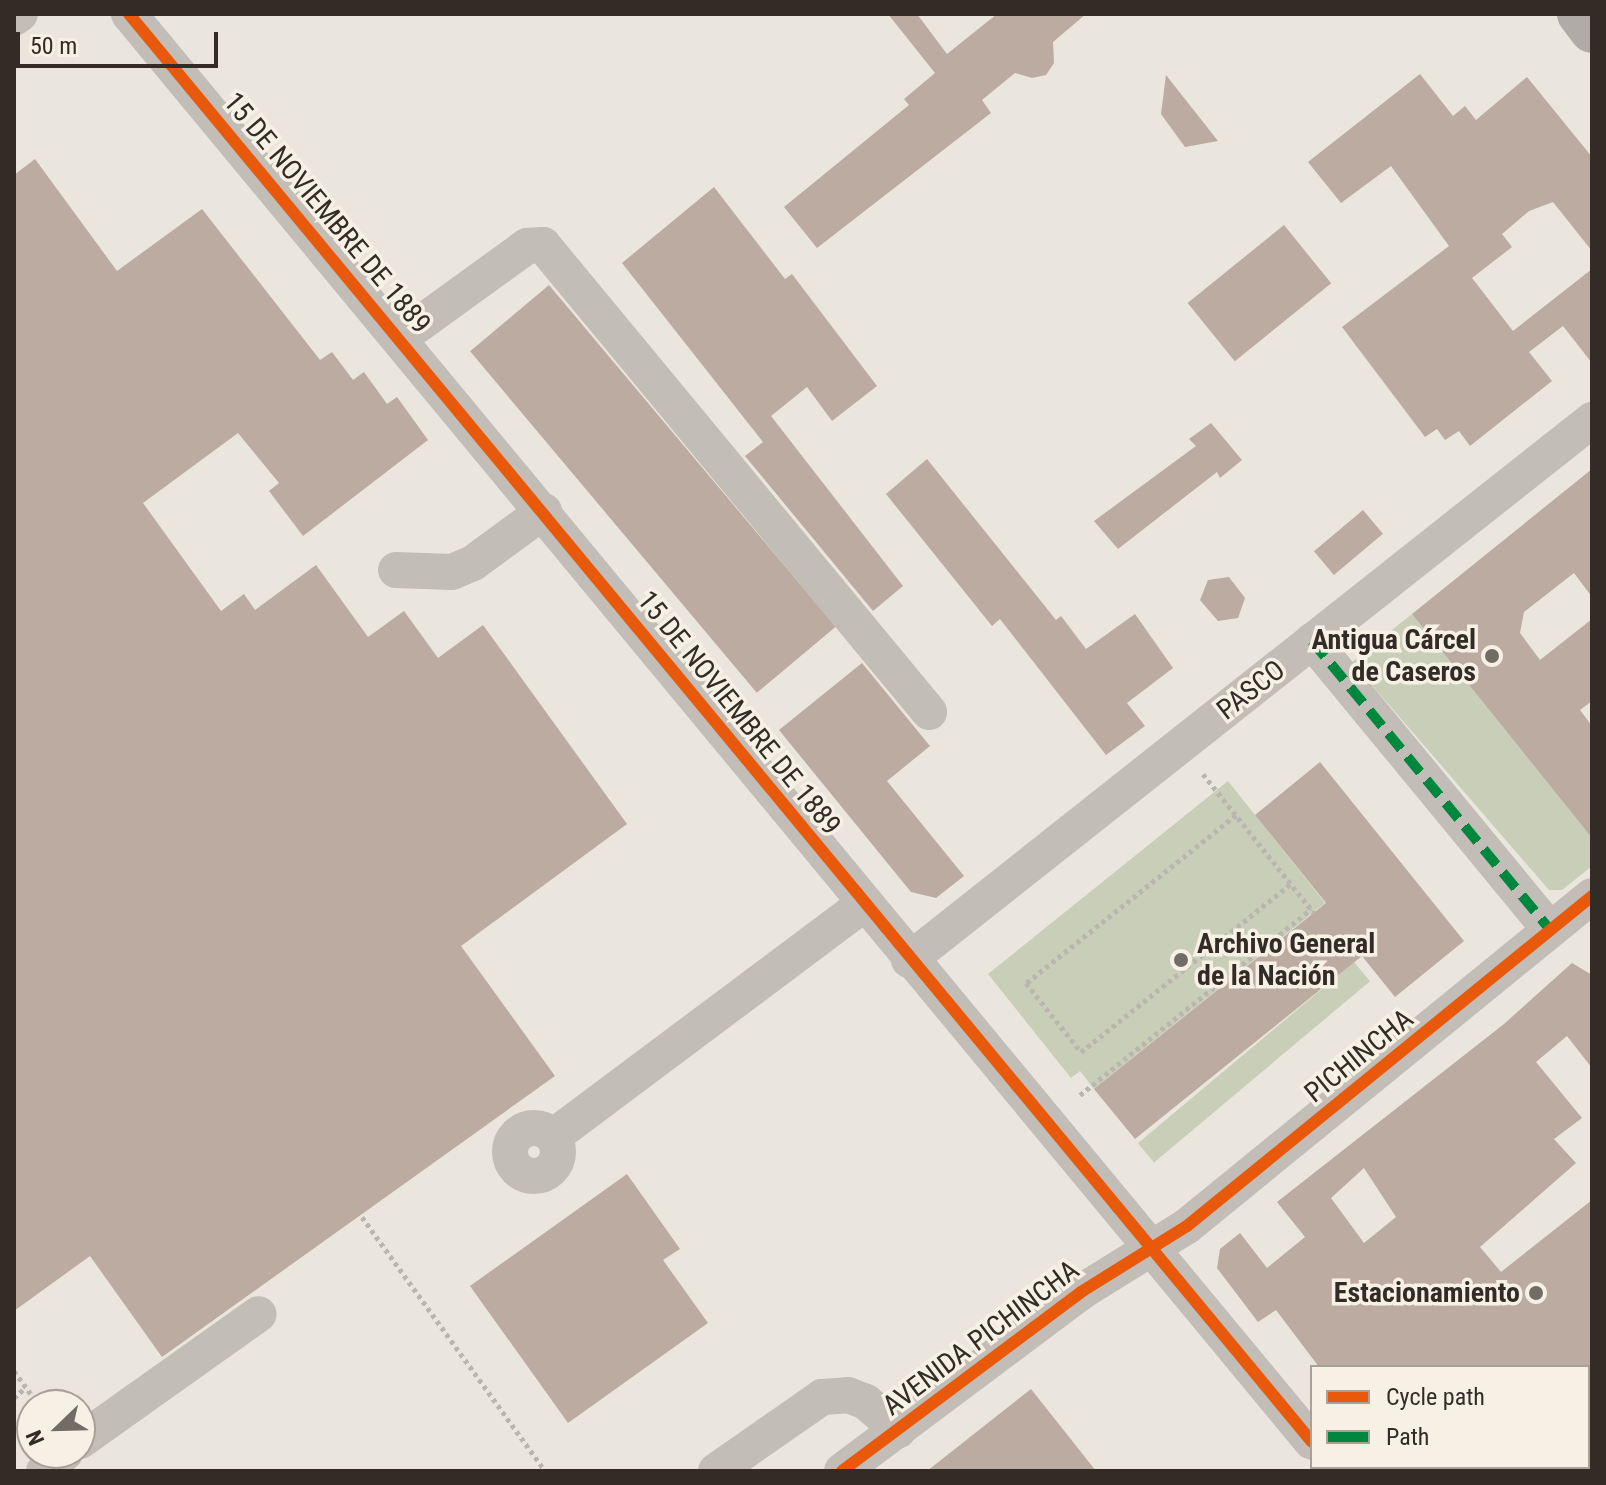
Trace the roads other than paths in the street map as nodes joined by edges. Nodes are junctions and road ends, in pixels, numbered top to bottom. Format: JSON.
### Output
{"nodes":[{"id":1,"x":20,"y":14,"type":"edge"},
{"id":2,"x":129,"y":14,"type":"edge"},
{"id":3,"x":1579,"y":14,"type":"edge"},
{"id":4,"x":14,"y":18,"type":"edge"},
{"id":5,"x":1592,"y":31,"type":"edge"},
{"id":6,"x":400,"y":338,"type":"junction"},
{"id":7,"x":1592,"y":420,"type":"edge"},
{"id":8,"x":544,"y":511,"type":"junction"},
{"id":9,"x":396,"y":570,"type":"dead end"},
{"id":10,"x":1312,"y":641,"type":"junction"},
{"id":11,"x":929,"y":712,"type":"dead end"},
{"id":12,"x":864,"y":904,"type":"junction"},
{"id":13,"x":1589,"y":904,"type":"edge"},
{"id":14,"x":1550,"y":930,"type":"junction"},
{"id":15,"x":909,"y":960,"type":"junction"},
{"id":16,"x":554,"y":1136,"type":"dead end"},
{"id":17,"x":1152,"y":1247,"type":"junction"},
{"id":18,"x":259,"y":1314,"type":"dead end"},
{"id":19,"x":96,"y":1430,"type":"edge"},
{"id":20,"x":898,"y":1430,"type":"junction"},
{"id":21,"x":1310,"y":1440,"type":"edge"},
{"id":22,"x":716,"y":1471,"type":"edge"},
{"id":23,"x":842,"y":1471,"type":"edge"}],
"edges":[{"from":1,"to":4,"type":"street"},
{"from":2,"to":6,"type":"street","name":"15 DE NOVIEMBRE DE 1889"},
{"from":3,"to":5,"type":"main road"},
{"from":6,"to":8,"type":"street","name":"15 DE NOVIEMBRE DE 1889"},
{"from":6,"to":11,"type":"street"},
{"from":7,"to":10,"type":"street","name":"PASCO"},
{"from":8,"to":9,"type":"street"},
{"from":8,"to":12,"type":"street","name":"15 DE NOVIEMBRE DE 1889"},
{"from":10,"to":14,"type":"street"},
{"from":10,"to":15,"type":"street","name":"PASCO"},
{"from":12,"to":15,"type":"street","name":"15 DE NOVIEMBRE DE 1889"},
{"from":12,"to":16,"type":"street"},
{"from":13,"to":14,"type":"street","name":"PICHINCHA"},
{"from":14,"to":17,"type":"street","name":"PICHINCHA"},
{"from":15,"to":17,"type":"street","name":"15 DE NOVIEMBRE DE 1889"},
{"from":17,"to":20,"type":"street","name":"AVENIDA PICHINCHA"},
{"from":17,"to":21,"type":"street","name":"15 DE NOVIEMBRE DE 1889"},
{"from":18,"to":19,"type":"street"},
{"from":20,"to":22,"type":"street"},
{"from":20,"to":23,"type":"street","name":"AVENIDA PICHINCHA"}]}
